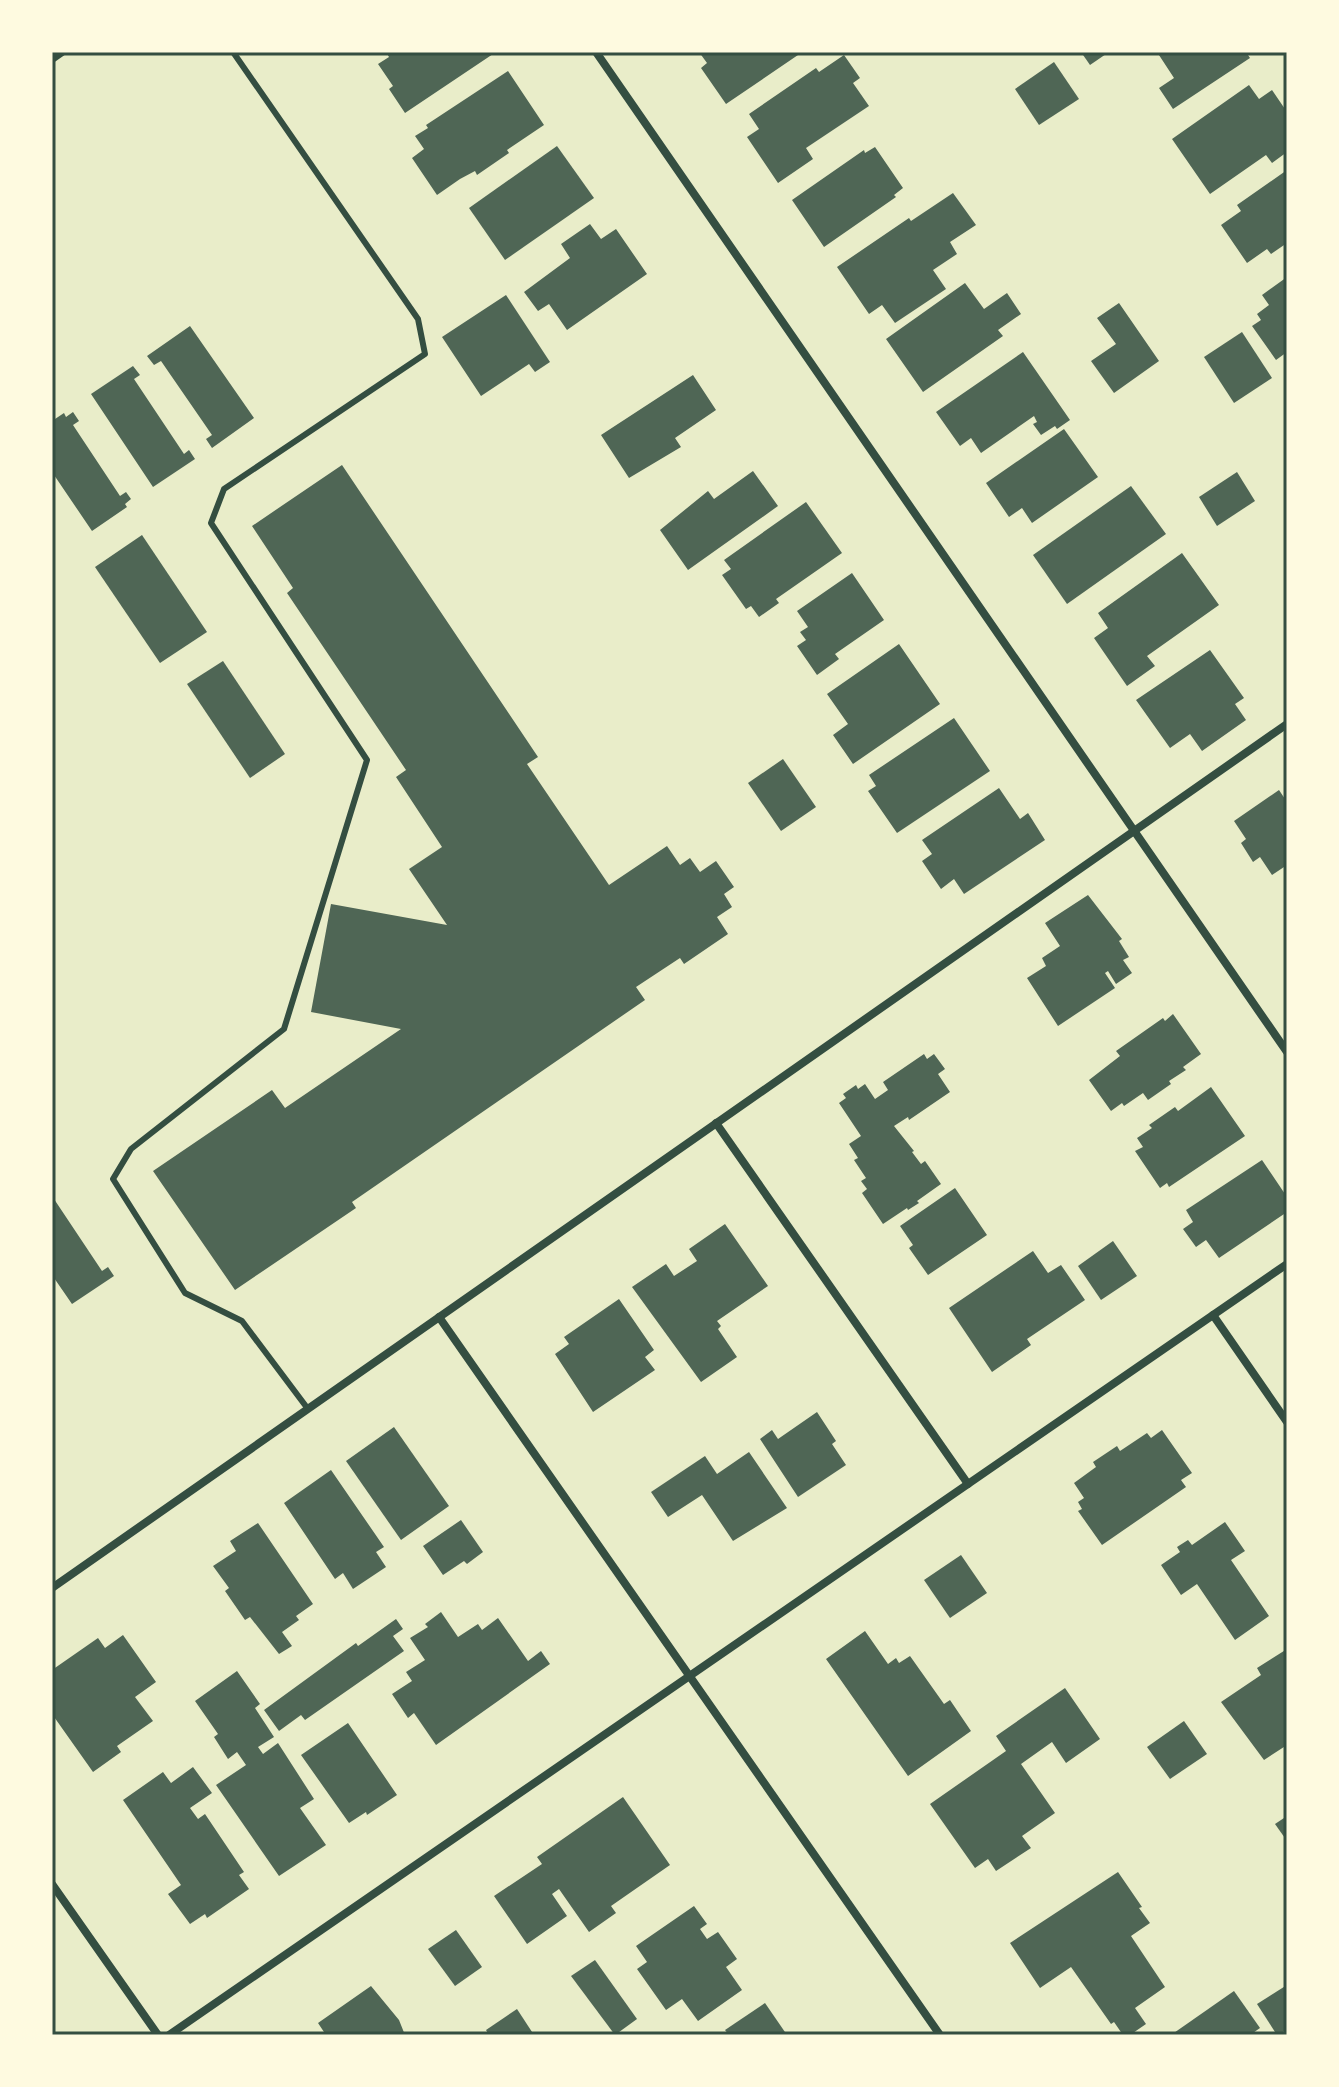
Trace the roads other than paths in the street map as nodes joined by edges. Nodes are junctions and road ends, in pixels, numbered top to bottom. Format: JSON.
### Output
{"nodes":[{"id":1,"x":62,"y":52,"type":"edge"},
{"id":2,"x":233,"y":52,"type":"edge"},
{"id":3,"x":596,"y":52,"type":"edge"},
{"id":4,"x":52,"y":59,"type":"edge"},
{"id":5,"x":1287,"y":724,"type":"edge"},
{"id":6,"x":1132,"y":831,"type":"junction"},
{"id":7,"x":1287,"y":1052,"type":"edge"},
{"id":8,"x":716,"y":1123,"type":"junction"},
{"id":9,"x":1287,"y":1264,"type":"edge"},
{"id":10,"x":1213,"y":1315,"type":"junction"},
{"id":11,"x":439,"y":1317,"type":"junction"},
{"id":12,"x":308,"y":1409,"type":"junction"},
{"id":13,"x":1287,"y":1422,"type":"edge"},
{"id":14,"x":968,"y":1484,"type":"junction"},
{"id":15,"x":52,"y":1588,"type":"edge"},
{"id":16,"x":690,"y":1676,"type":"junction"},
{"id":17,"x":52,"y":1884,"type":"edge"},
{"id":18,"x":158,"y":2035,"type":"edge"},
{"id":19,"x":169,"y":2035,"type":"edge"},
{"id":20,"x":940,"y":2035,"type":"edge"}],
"edges":[{"from":1,"to":4,"type":"street"},
{"from":2,"to":12,"type":"lane"},
{"from":3,"to":6,"type":"street"},
{"from":5,"to":6,"type":"street"},
{"from":6,"to":7,"type":"street"},
{"from":6,"to":8,"type":"street"},
{"from":8,"to":11,"type":"street"},
{"from":8,"to":14,"type":"street"},
{"from":9,"to":10,"type":"street"},
{"from":10,"to":13,"type":"street"},
{"from":10,"to":14,"type":"street"},
{"from":11,"to":12,"type":"street"},
{"from":11,"to":16,"type":"street"},
{"from":12,"to":15,"type":"street"},
{"from":14,"to":16,"type":"street"},
{"from":16,"to":19,"type":"street"},
{"from":16,"to":20,"type":"street"},
{"from":17,"to":18,"type":"street"}]}
